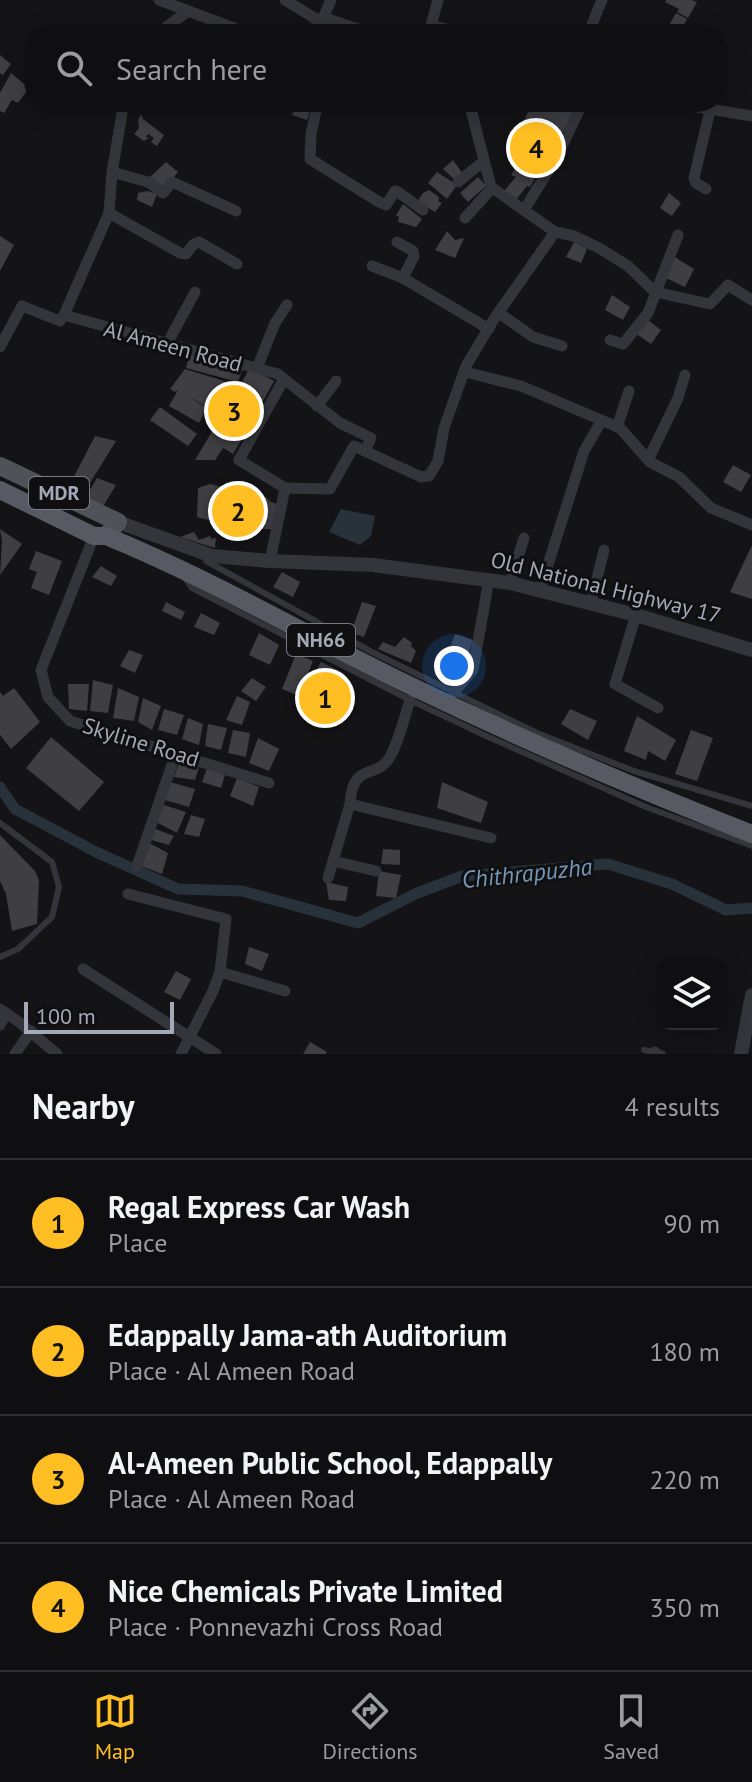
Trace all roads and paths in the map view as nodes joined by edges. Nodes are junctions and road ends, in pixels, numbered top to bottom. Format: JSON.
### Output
{"nodes":[{"id":1,"x":159,"y":0,"type":"edge"},
{"id":2,"x":285,"y":0,"type":"edge"},
{"id":3,"x":331,"y":0,"type":"edge"},
{"id":4,"x":438,"y":0,"type":"edge"},
{"id":5,"x":602,"y":0,"type":"edge"},
{"id":6,"x":185,"y":7,"type":"edge"},
{"id":7,"x":321,"y":22,"type":"junction"},
{"id":8,"x":167,"y":24,"type":"edge"},
{"id":9,"x":226,"y":24,"type":"edge"},
{"id":10,"x":318,"y":24,"type":"edge"},
{"id":11,"x":343,"y":24,"type":"edge"},
{"id":12,"x":432,"y":24,"type":"edge"},
{"id":13,"x":592,"y":24,"type":"edge"},
{"id":14,"x":122,"y":112,"type":"edge"},
{"id":15,"x":316,"y":112,"type":"edge"},
{"id":16,"x":472,"y":112,"type":"edge"},
{"id":17,"x":578,"y":112,"type":"edge"},
{"id":18,"x":710,"y":112,"type":"edge"},
{"id":19,"x":724,"y":112,"type":"edge"},
{"id":20,"x":752,"y":116,"type":"edge"},
{"id":21,"x":484,"y":161,"type":"junction"},
{"id":22,"x":112,"y":172,"type":"junction"},
{"id":23,"x":458,"y":182,"type":"dead end"},
{"id":24,"x":492,"y":188,"type":"junction"},
{"id":25,"x":706,"y":189,"type":"dead end"},
{"id":26,"x":423,"y":210,"type":"dead end"},
{"id":27,"x":524,"y":210,"type":"junction"},
{"id":28,"x":236,"y":211,"type":"dead end"},
{"id":29,"x":109,"y":213,"type":"junction"},
{"id":30,"x":465,"y":218,"type":"dead end"},
{"id":31,"x":555,"y":232,"type":"junction"},
{"id":32,"x":678,"y":235,"type":"dead end"},
{"id":33,"x":397,"y":242,"type":"dead end"},
{"id":34,"x":237,"y":264,"type":"dead end"},
{"id":35,"x":372,"y":266,"type":"dead end"},
{"id":36,"x":403,"y":278,"type":"junction"},
{"id":37,"x":195,"y":292,"type":"dead end"},
{"id":38,"x":655,"y":292,"type":"junction"},
{"id":39,"x":752,"y":300,"type":"edge"},
{"id":40,"x":287,"y":305,"type":"dead end"},
{"id":41,"x":499,"y":313,"type":"junction"},
{"id":42,"x":64,"y":315,"type":"junction"},
{"id":43,"x":489,"y":329,"type":"junction"},
{"id":44,"x":610,"y":340,"type":"dead end"},
{"id":45,"x":167,"y":344,"type":"junction"},
{"id":46,"x":562,"y":346,"type":"dead end"},
{"id":47,"x":0,"y":347,"type":"edge"},
{"id":48,"x":257,"y":368,"type":"junction"},
{"id":49,"x":465,"y":372,"type":"junction"},
{"id":50,"x":685,"y":375,"type":"dead end"},
{"id":51,"x":284,"y":379,"type":"junction"},
{"id":52,"x":336,"y":381,"type":"dead end"},
{"id":53,"x":629,"y":391,"type":"dead end"},
{"id":54,"x":317,"y":406,"type":"junction"},
{"id":55,"x":602,"y":420,"type":"junction"},
{"id":56,"x":617,"y":427,"type":"junction"},
{"id":57,"x":365,"y":451,"type":"junction"},
{"id":58,"x":648,"y":460,"type":"junction"},
{"id":59,"x":0,"y":466,"type":"edge"},
{"id":60,"x":0,"y":481,"type":"edge"},
{"id":61,"x":285,"y":488,"type":"junction"},
{"id":62,"x":0,"y":490,"type":"edge"},
{"id":63,"x":752,"y":525,"type":"edge"},
{"id":64,"x":110,"y":534,"type":"junction"},
{"id":65,"x":524,"y":538,"type":"dead end"},
{"id":66,"x":604,"y":550,"type":"dead end"},
{"id":67,"x":270,"y":561,"type":"junction"},
{"id":68,"x":181,"y":568,"type":"junction"},
{"id":69,"x":489,"y":579,"type":"junction"},
{"id":70,"x":510,"y":583,"type":"junction"},
{"id":71,"x":540,"y":590,"type":"junction"},
{"id":72,"x":591,"y":603,"type":"junction"},
{"id":73,"x":636,"y":615,"type":"junction"},
{"id":74,"x":752,"y":650,"type":"edge"},
{"id":75,"x":454,"y":692,"type":"junction"},
{"id":76,"x":410,"y":700,"type":"junction"},
{"id":77,"x":658,"y":708,"type":"dead end"},
{"id":78,"x":176,"y":753,"type":"junction"},
{"id":79,"x":269,"y":783,"type":"dead end"},
{"id":80,"x":350,"y":804,"type":"junction"},
{"id":81,"x":752,"y":806,"type":"edge"},
{"id":82,"x":0,"y":823,"type":"edge"},
{"id":83,"x":752,"y":834,"type":"edge"},
{"id":84,"x":491,"y":838,"type":"dead end"},
{"id":85,"x":752,"y":846,"type":"edge"},
{"id":86,"x":333,"y":861,"type":"junction"},
{"id":87,"x":137,"y":866,"type":"dead end"},
{"id":88,"x":376,"y":871,"type":"dead end"},
{"id":89,"x":328,"y":878,"type":"dead end"},
{"id":90,"x":128,"y":894,"type":"dead end"},
{"id":91,"x":0,"y":957,"type":"edge"},
{"id":92,"x":83,"y":969,"type":"dead end"},
{"id":93,"x":220,"y":972,"type":"junction"},
{"id":94,"x":285,"y":991,"type":"dead end"},
{"id":95,"x":752,"y":995,"type":"edge"},
{"id":96,"x":3,"y":1011,"type":"edge"},
{"id":97,"x":0,"y":1025,"type":"edge"},
{"id":98,"x":31,"y":1031,"type":"junction"},
{"id":99,"x":189,"y":1037,"type":"junction"},
{"id":100,"x":15,"y":1054,"type":"edge"},
{"id":101,"x":57,"y":1054,"type":"edge"},
{"id":102,"x":181,"y":1054,"type":"edge"},
{"id":103,"x":216,"y":1054,"type":"edge"},
{"id":104,"x":741,"y":1054,"type":"edge"}],
"edges":[{"from":1,"to":6,"type":"street"},
{"from":2,"to":7,"type":"street"},
{"from":3,"to":7,"type":"street"},
{"from":4,"to":12,"type":"street"},
{"from":5,"to":13,"type":"street"},
{"from":6,"to":8,"type":"street"},
{"from":6,"to":9,"type":"street"},
{"from":7,"to":10,"type":"street"},
{"from":7,"to":11,"type":"street"},
{"from":14,"to":22,"type":"street"},
{"from":15,"to":26,"type":"street"},
{"from":16,"to":21,"type":"street"},
{"from":17,"to":27,"type":"street"},
{"from":18,"to":25,"type":"street"},
{"from":19,"to":20,"type":"street"},
{"from":21,"to":23,"type":"street"},
{"from":21,"to":24,"type":"street"},
{"from":22,"to":28,"type":"street"},
{"from":22,"to":29,"type":"street"},
{"from":24,"to":27,"type":"street"},
{"from":24,"to":30,"type":"street"},
{"from":27,"to":31,"type":"street"},
{"from":29,"to":34,"type":"street"},
{"from":29,"to":42,"type":"street"},
{"from":31,"to":38,"type":"street"},
{"from":31,"to":41,"type":"street"},
{"from":32,"to":38,"type":"street"},
{"from":33,"to":36,"type":"street"},
{"from":35,"to":36,"type":"street"},
{"from":36,"to":43,"type":"street"},
{"from":37,"to":45,"type":"street"},
{"from":38,"to":39,"type":"street"},
{"from":38,"to":44,"type":"street"},
{"from":40,"to":48,"type":"street"},
{"from":41,"to":43,"type":"street"},
{"from":41,"to":46,"type":"street"},
{"from":42,"to":45,"type":"street","name":"Al Ameen Road"},
{"from":42,"to":47,"type":"street","name":"Al Ameen Road"},
{"from":43,"to":49,"type":"street"},
{"from":45,"to":48,"type":"street","name":"Al Ameen Road"},
{"from":48,"to":51,"type":"street","name":"Al Ameen Road"},
{"from":49,"to":55,"type":"street"},
{"from":49,"to":57,"type":"street"},
{"from":50,"to":58,"type":"street"},
{"from":51,"to":54,"type":"street","name":"Al Ameen Road"},
{"from":51,"to":61,"type":"street"},
{"from":52,"to":54,"type":"street"},
{"from":53,"to":56,"type":"street"},
{"from":54,"to":57,"type":"street","name":"Al Ameen Road"},
{"from":55,"to":56,"type":"street"},
{"from":55,"to":71,"type":"street"},
{"from":56,"to":58,"type":"street"},
{"from":57,"to":61,"type":"street"},
{"from":58,"to":63,"type":"street"},
{"from":59,"to":64,"type":"main road","name":"Old National Highway 17","number":"MDR"},
{"from":60,"to":64,"type":"highway","number":"NH66"},
{"from":61,"to":67,"type":"street"},
{"from":62,"to":64,"type":"highway","number":"NH66"},
{"from":64,"to":67,"type":"street","name":"Old National Highway 17"},
{"from":64,"to":68,"type":"highway","number":"NH66"},
{"from":64,"to":75,"type":"lane"},
{"from":64,"to":78,"type":"street","name":"Skyline Road"},
{"from":65,"to":70,"type":"street"},
{"from":66,"to":72,"type":"street"},
{"from":67,"to":69,"type":"street","name":"Old National Highway 17"},
{"from":68,"to":76,"type":"lane"},
{"from":68,"to":83,"type":"highway","number":"NH66"},
{"from":69,"to":70,"type":"street","name":"Old National Highway 17"},
{"from":69,"to":75,"type":"street"},
{"from":70,"to":71,"type":"street","name":"Old National Highway 17"},
{"from":71,"to":72,"type":"street","name":"Old National Highway 17"},
{"from":72,"to":73,"type":"street","name":"Old National Highway 17"},
{"from":73,"to":74,"type":"street","name":"Old National Highway 17"},
{"from":73,"to":77,"type":"street"},
{"from":75,"to":81,"type":"lane"},
{"from":76,"to":80,"type":"street"},
{"from":76,"to":85,"type":"lane"},
{"from":78,"to":79,"type":"street","name":"Skyline Road"},
{"from":78,"to":87,"type":"street"},
{"from":80,"to":84,"type":"street"},
{"from":80,"to":86,"type":"street"},
{"from":82,"to":91,"type":"lane"},
{"from":86,"to":88,"type":"street"},
{"from":86,"to":89,"type":"street"},
{"from":90,"to":93,"type":"street"},
{"from":92,"to":99,"type":"street"},
{"from":93,"to":94,"type":"street"},
{"from":93,"to":99,"type":"street"},
{"from":95,"to":104,"type":"street"},
{"from":96,"to":97,"type":"street"},
{"from":96,"to":98,"type":"street"},
{"from":98,"to":100,"type":"street"},
{"from":98,"to":101,"type":"street"},
{"from":99,"to":102,"type":"street"},
{"from":99,"to":103,"type":"street"}]}
